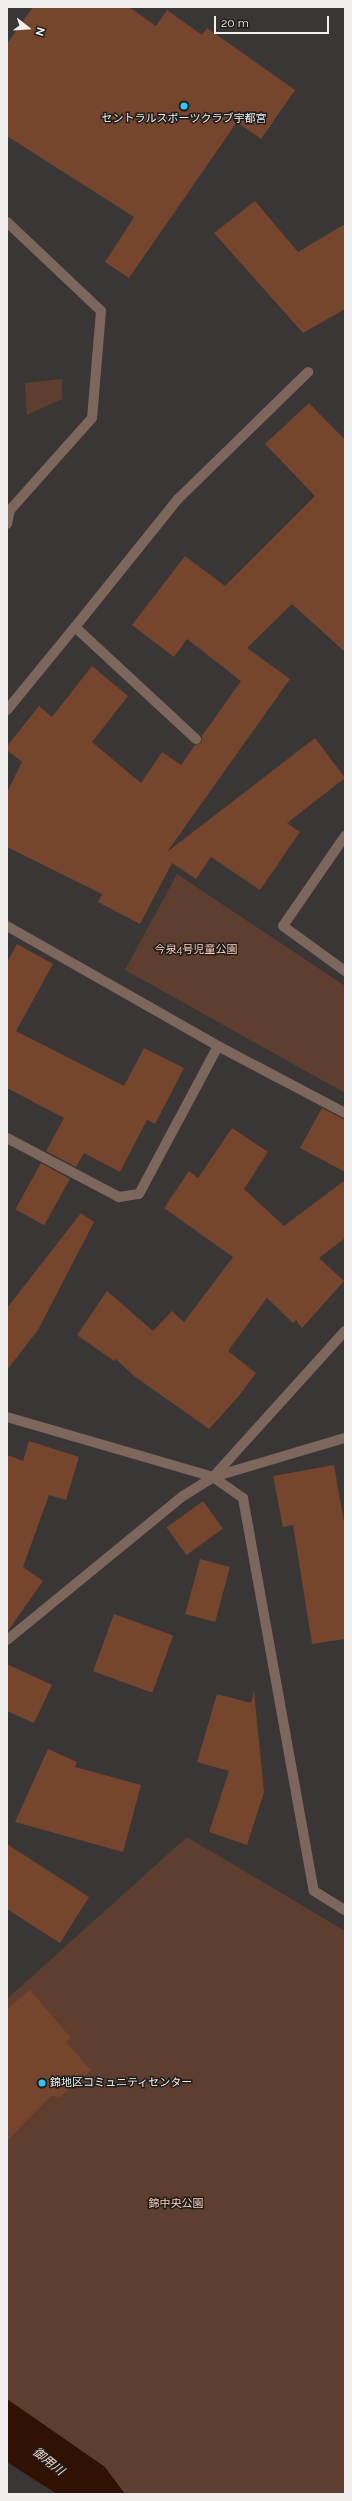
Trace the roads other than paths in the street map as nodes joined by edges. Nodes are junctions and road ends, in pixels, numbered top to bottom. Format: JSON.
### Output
{"nodes":[{"id":1,"x":7,"y":222,"type":"edge"},
{"id":2,"x":308,"y":372,"type":"dead end"},
{"id":3,"x":7,"y":524,"type":"edge"},
{"id":4,"x":75,"y":627,"type":"junction"},
{"id":5,"x":7,"y":710,"type":"edge"},
{"id":6,"x":196,"y":739,"type":"dead end"},
{"id":7,"x":345,"y":836,"type":"edge"},
{"id":8,"x":7,"y":926,"type":"edge"},
{"id":9,"x":345,"y":971,"type":"edge"},
{"id":10,"x":218,"y":1046,"type":"junction"},
{"id":11,"x":345,"y":1113,"type":"edge"},
{"id":12,"x":7,"y":1138,"type":"edge"},
{"id":13,"x":345,"y":1331,"type":"edge"},
{"id":14,"x":7,"y":1418,"type":"edge"},
{"id":15,"x":345,"y":1438,"type":"edge"},
{"id":16,"x":213,"y":1478,"type":"junction"},
{"id":17,"x":7,"y":1640,"type":"edge"},
{"id":18,"x":345,"y":1910,"type":"edge"}],
"edges":[{"from":1,"to":3,"type":"street"},
{"from":2,"to":4,"type":"street"},
{"from":4,"to":5,"type":"street"},
{"from":4,"to":6,"type":"street"},
{"from":7,"to":9,"type":"street"},
{"from":8,"to":10,"type":"street"},
{"from":10,"to":11,"type":"street"},
{"from":10,"to":12,"type":"street"},
{"from":13,"to":16,"type":"street"},
{"from":14,"to":16,"type":"street"},
{"from":15,"to":16,"type":"street"},
{"from":16,"to":17,"type":"street"},
{"from":16,"to":18,"type":"street"}]}
